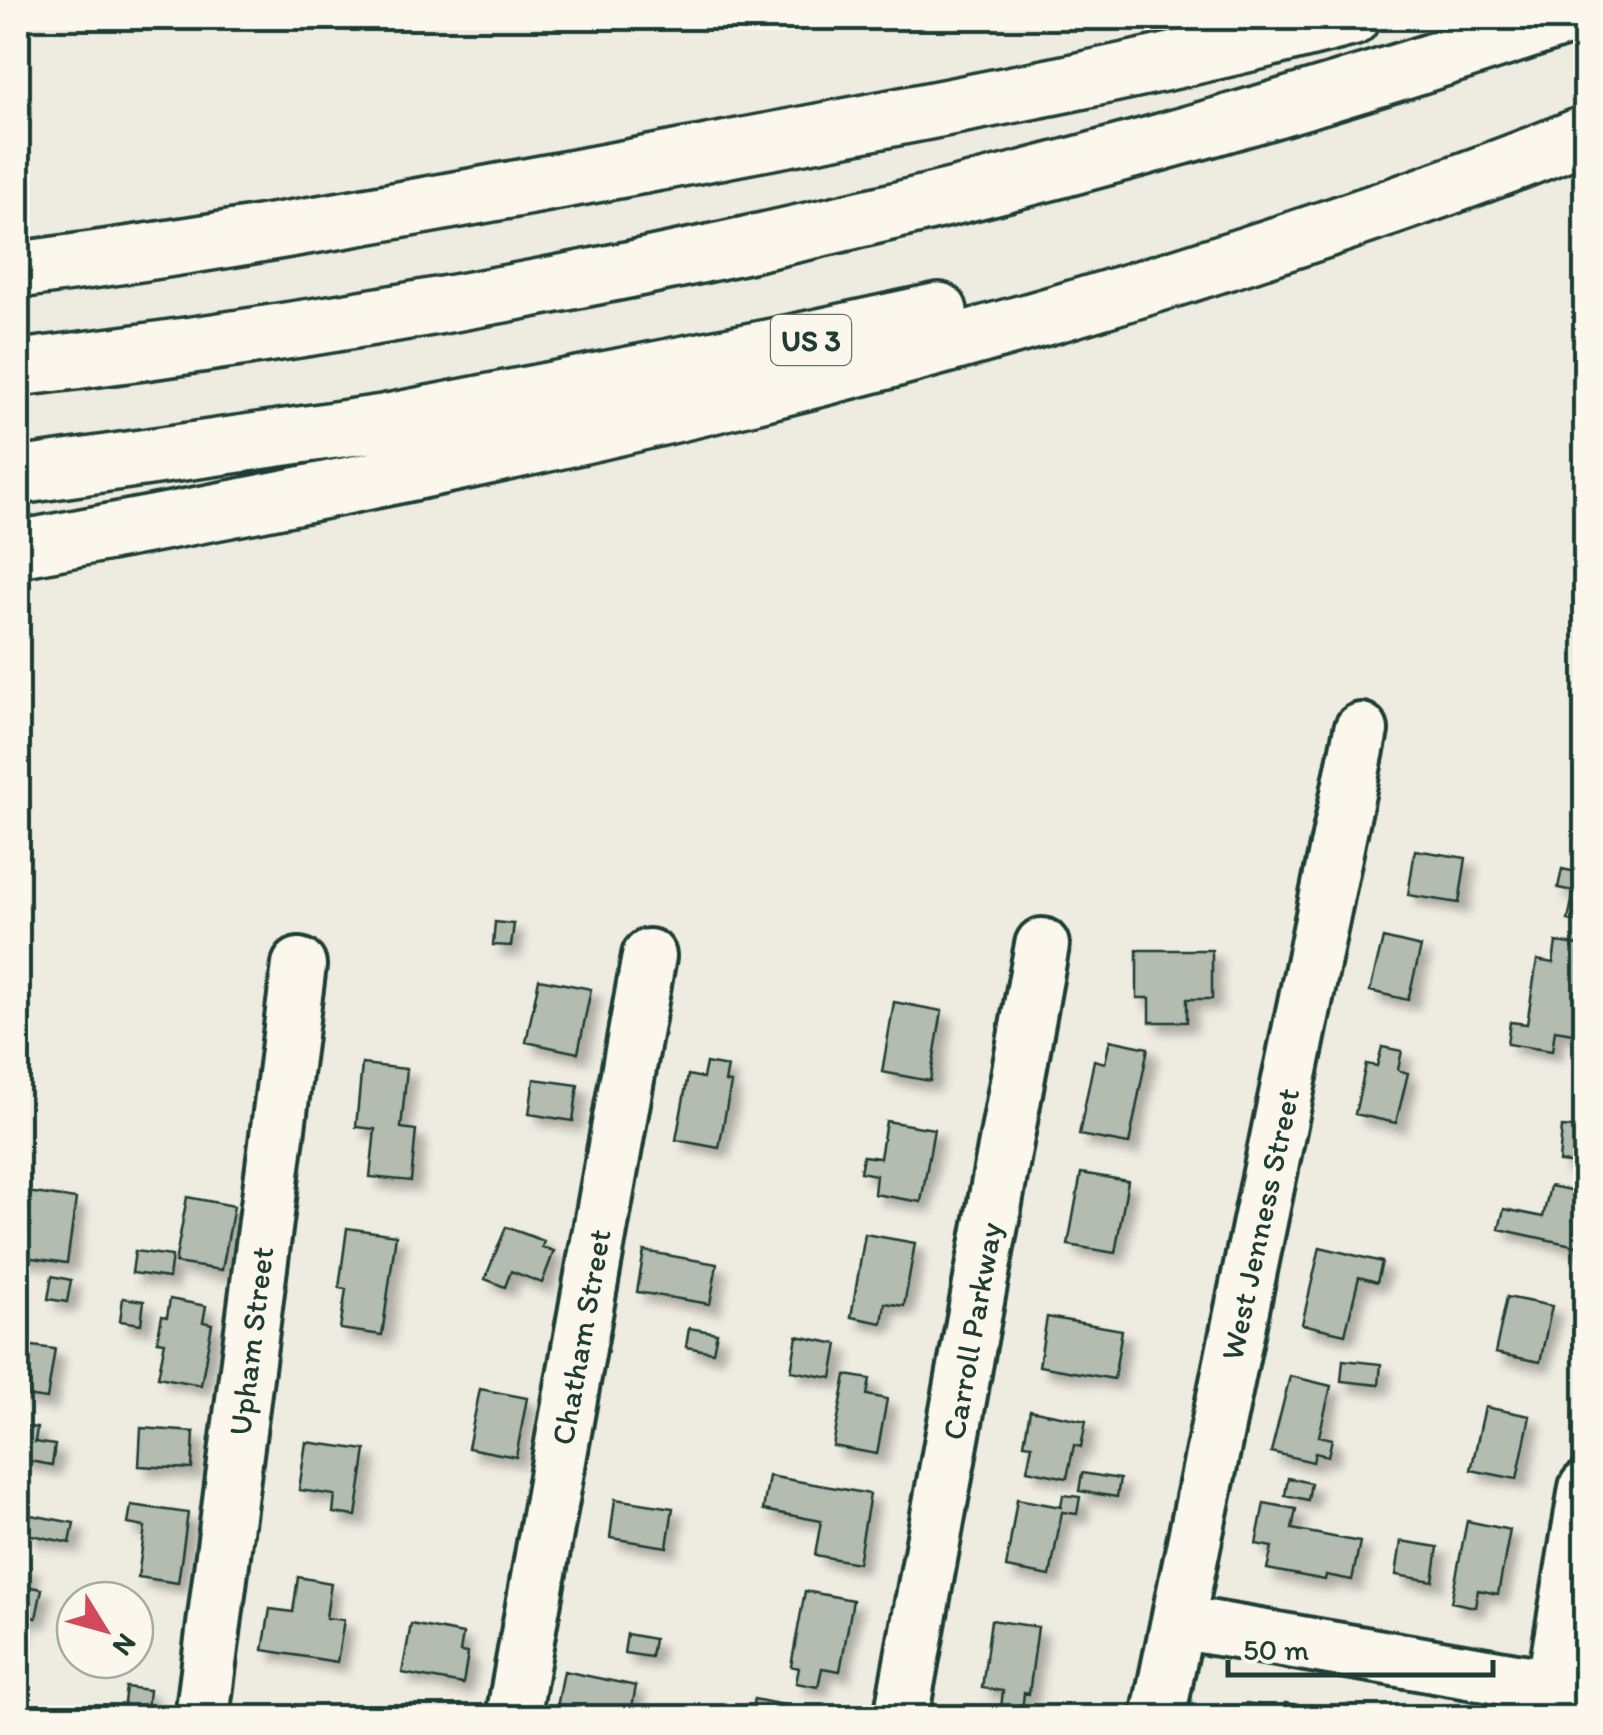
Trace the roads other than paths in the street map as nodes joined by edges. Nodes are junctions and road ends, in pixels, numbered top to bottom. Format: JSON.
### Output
{"nodes":[{"id":1,"x":1351,"y":18,"type":"edge"},
{"id":2,"x":1565,"y":18,"type":"edge"},
{"id":3,"x":1586,"y":124,"type":"edge"},
{"id":4,"x":1586,"y":134,"type":"edge"},
{"id":5,"x":18,"y":270,"type":"edge"},
{"id":6,"x":18,"y":368,"type":"edge"},
{"id":7,"x":18,"y":476,"type":"edge"},
{"id":8,"x":18,"y":549,"type":"edge"},
{"id":9,"x":1361,"y":730,"type":"dead end"},
{"id":10,"x":1042,"y":945,"type":"dead end"},
{"id":11,"x":650,"y":956,"type":"dead end"},
{"id":12,"x":299,"y":965,"type":"dead end"},
{"id":13,"x":1586,"y":1488,"type":"edge"},
{"id":14,"x":1178,"y":1622,"type":"junction"},
{"id":15,"x":1562,"y":1699,"type":"edge"},
{"id":16,"x":202,"y":1718,"type":"edge"},
{"id":17,"x":513,"y":1718,"type":"edge"},
{"id":18,"x":901,"y":1718,"type":"edge"},
{"id":19,"x":1158,"y":1718,"type":"edge"}],
"edges":[{"from":1,"to":5,"type":"highway"},
{"from":2,"to":6,"type":"highway"},
{"from":3,"to":7,"type":"highway","number":"US 3"},
{"from":4,"to":8,"type":"highway"},
{"from":9,"to":14,"type":"street","name":"West Jenness Street"},
{"from":10,"to":18,"type":"street","name":"Carroll Parkway"},
{"from":11,"to":17,"type":"street","name":"Chatham Street"},
{"from":12,"to":16,"type":"street","name":"Upham Street"},
{"from":13,"to":15,"type":"street"},
{"from":14,"to":15,"type":"street"},
{"from":14,"to":19,"type":"street","name":"West Jenness Street"}]}
